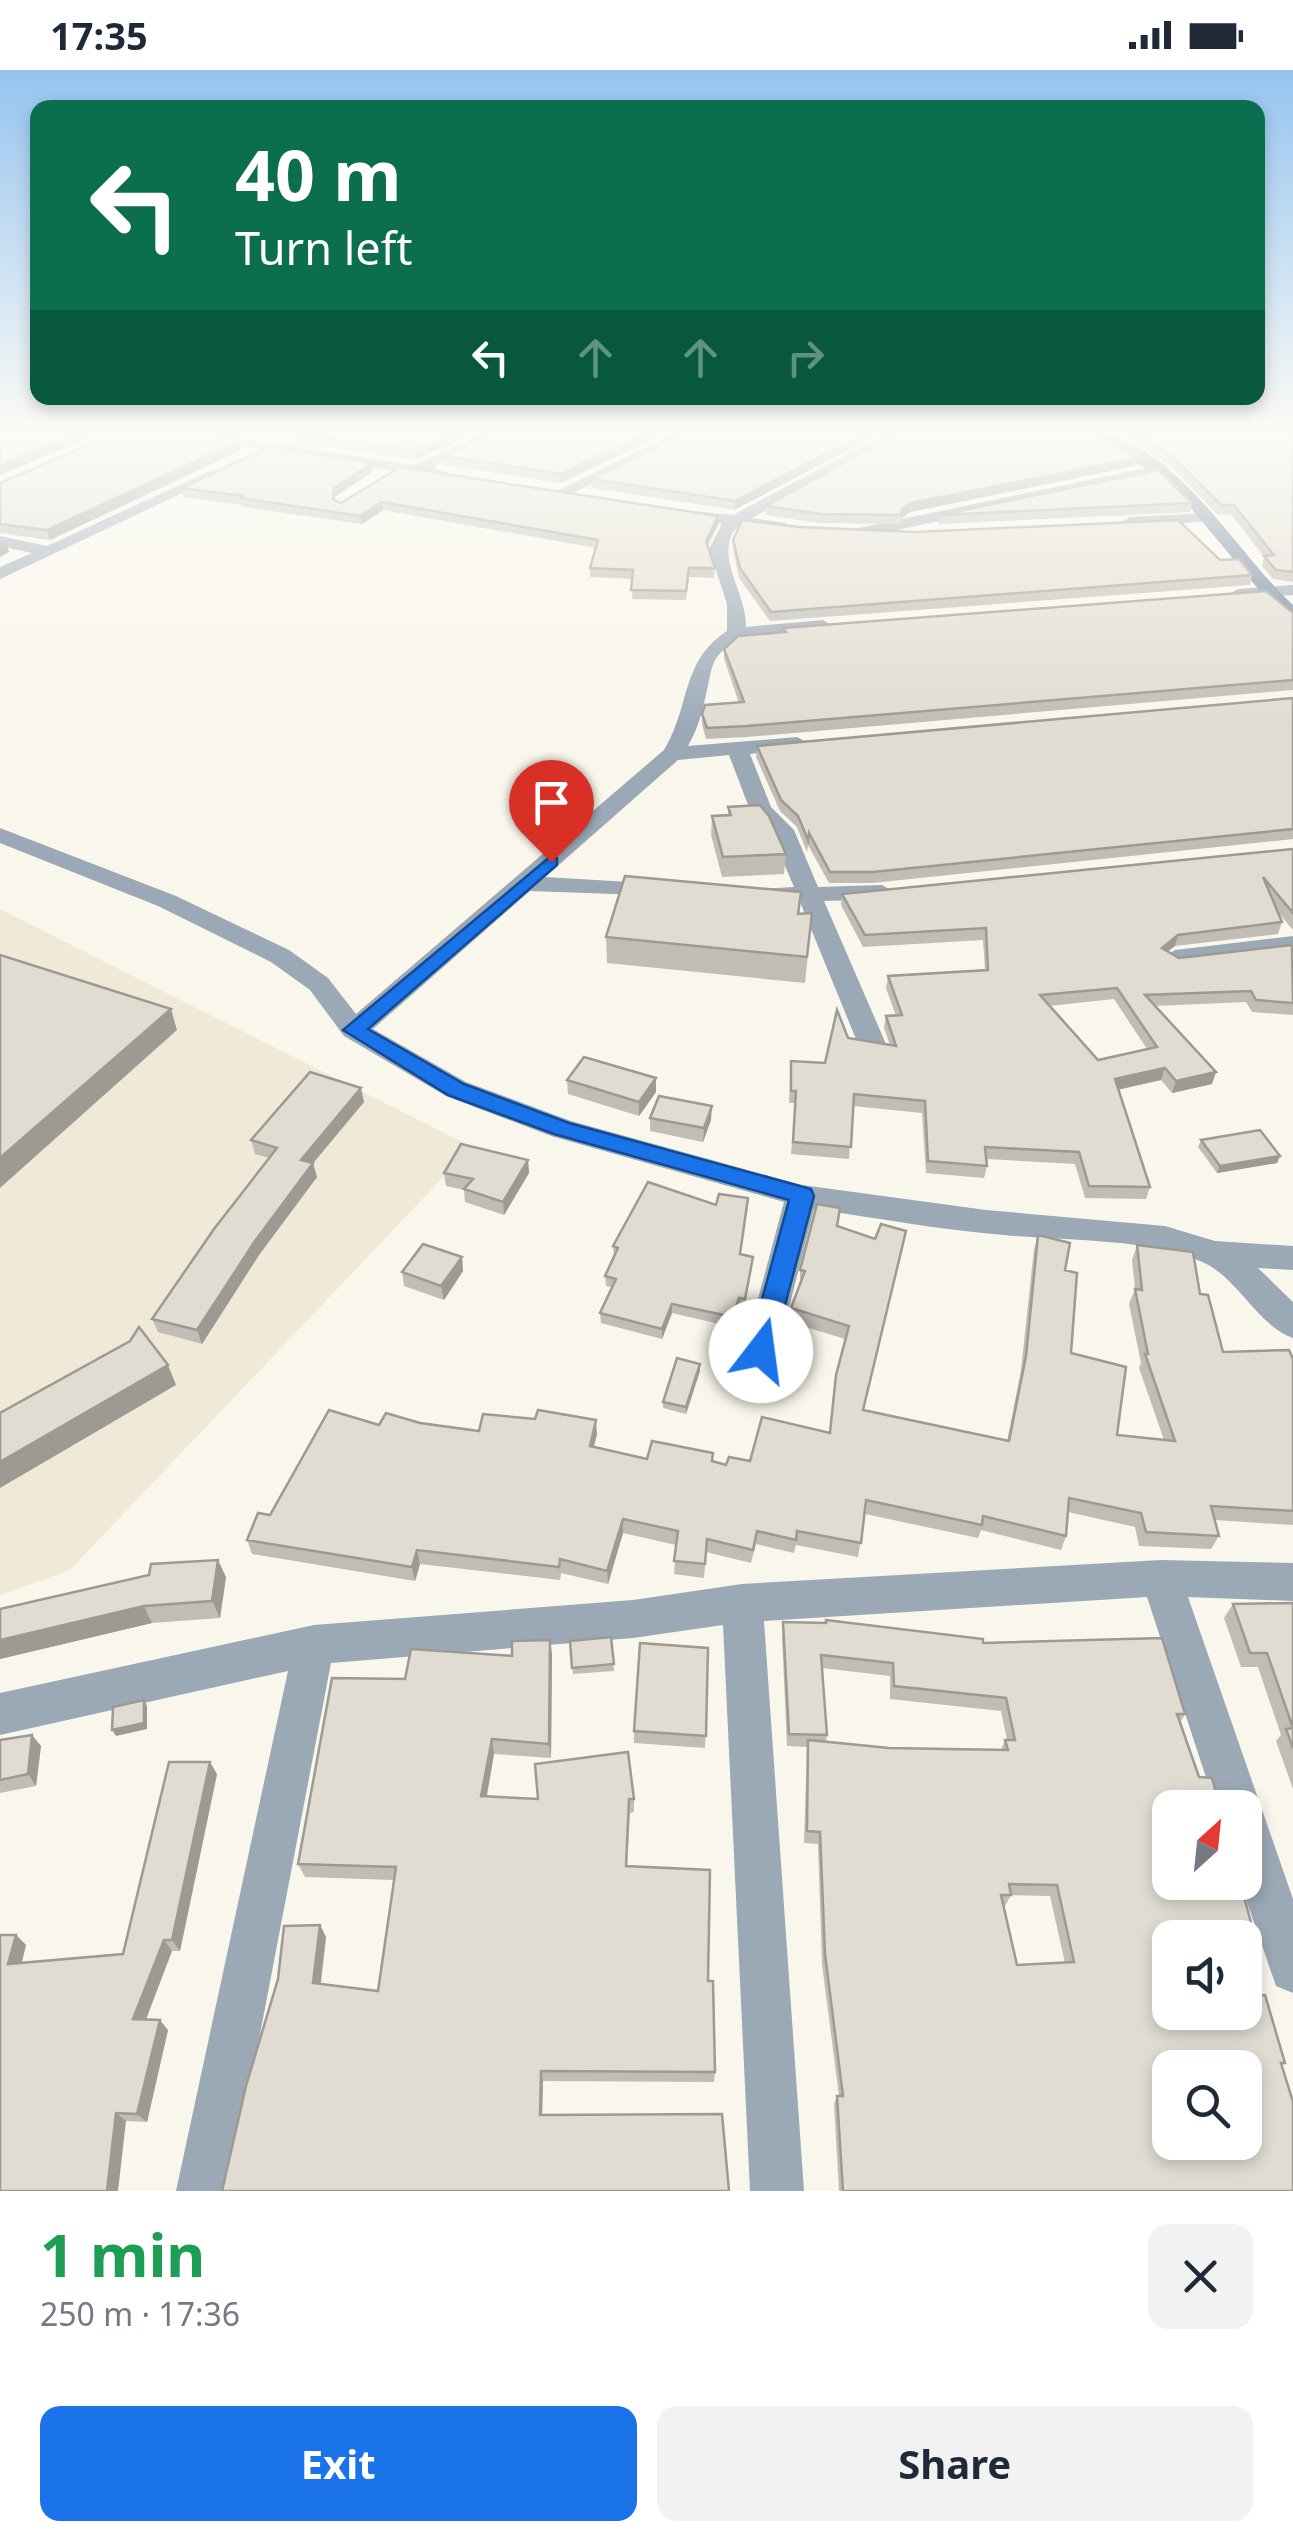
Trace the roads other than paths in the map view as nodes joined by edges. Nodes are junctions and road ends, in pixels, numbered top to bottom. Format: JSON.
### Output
{"nodes":[{"id":1,"x":95,"y":530,"type":"edge"},
{"id":2,"x":724,"y":530,"type":"edge"},
{"id":3,"x":867,"y":530,"type":"edge"},
{"id":4,"x":1216,"y":530,"type":"edge"},
{"id":5,"x":936,"y":534,"type":"edge"},
{"id":6,"x":0,"y":541,"type":"edge"},
{"id":7,"x":48,"y":551,"type":"junction"},
{"id":8,"x":0,"y":574,"type":"edge"},
{"id":9,"x":1293,"y":590,"type":"edge"},
{"id":10,"x":1266,"y":592,"type":"junction"},
{"id":11,"x":1226,"y":595,"type":"edge"},
{"id":12,"x":1293,"y":615,"type":"edge"},
{"id":13,"x":834,"y":625,"type":"edge"},
{"id":14,"x":736,"y":632,"type":"junction"},
{"id":15,"x":817,"y":741,"type":"edge"},
{"id":16,"x":738,"y":748,"type":"junction"},
{"id":17,"x":672,"y":754,"type":"junction"},
{"id":18,"x":0,"y":835,"type":"edge"},
{"id":19,"x":527,"y":883,"type":"junction"},
{"id":20,"x":910,"y":890,"type":"edge"},
{"id":21,"x":694,"y":894,"type":"edge"},
{"id":22,"x":732,"y":895,"type":"edge"},
{"id":23,"x":810,"y":896,"type":"junction"},
{"id":24,"x":1293,"y":944,"type":"edge"},
{"id":25,"x":1176,"y":958,"type":"edge"},
{"id":26,"x":354,"y":1030,"type":"junction"},
{"id":27,"x":872,"y":1044,"type":"edge"},
{"id":28,"x":802,"y":1196,"type":"junction"},
{"id":29,"x":1215,"y":1253,"type":"junction"},
{"id":30,"x":1293,"y":1258,"type":"edge"},
{"id":31,"x":1293,"y":1324,"type":"edge"},
{"id":32,"x":761,"y":1351,"type":"dead end"},
{"id":33,"x":1161,"y":1578,"type":"junction"},
{"id":34,"x":1293,"y":1582,"type":"edge"},
{"id":35,"x":742,"y":1603,"type":"junction"},
{"id":36,"x":314,"y":1645,"type":"junction"},
{"id":37,"x":0,"y":1714,"type":"edge"},
{"id":38,"x":1232,"y":1790,"type":"edge"},
{"id":39,"x":1262,"y":1877,"type":"edge"},
{"id":40,"x":1293,"y":1969,"type":"edge"},
{"id":41,"x":203,"y":2191,"type":"edge"},
{"id":42,"x":777,"y":2191,"type":"edge"}],
"edges":[{"from":1,"to":7,"type":"street"},
{"from":2,"to":14,"type":"street"},
{"from":3,"to":5,"type":"street"},
{"from":4,"to":10,"type":"street"},
{"from":6,"to":7,"type":"street"},
{"from":7,"to":8,"type":"street"},
{"from":9,"to":10,"type":"street"},
{"from":10,"to":11,"type":"street"},
{"from":10,"to":12,"type":"street"},
{"from":13,"to":14,"type":"street"},
{"from":14,"to":17,"type":"street"},
{"from":15,"to":16,"type":"street"},
{"from":16,"to":17,"type":"street"},
{"from":16,"to":23,"type":"street"},
{"from":17,"to":19,"type":"street"},
{"from":18,"to":26,"type":"street"},
{"from":19,"to":21,"type":"street"},
{"from":19,"to":26,"type":"street"},
{"from":20,"to":23,"type":"street"},
{"from":22,"to":23,"type":"street"},
{"from":23,"to":27,"type":"street"},
{"from":24,"to":25,"type":"street"},
{"from":26,"to":28,"type":"street"},
{"from":28,"to":29,"type":"street"},
{"from":28,"to":32,"type":"street"},
{"from":29,"to":30,"type":"street"},
{"from":29,"to":31,"type":"street"},
{"from":33,"to":34,"type":"street"},
{"from":33,"to":35,"type":"street"},
{"from":33,"to":38,"type":"street"},
{"from":35,"to":36,"type":"street"},
{"from":35,"to":42,"type":"street"},
{"from":36,"to":37,"type":"street"},
{"from":36,"to":41,"type":"street"},
{"from":39,"to":40,"type":"street"}]}
